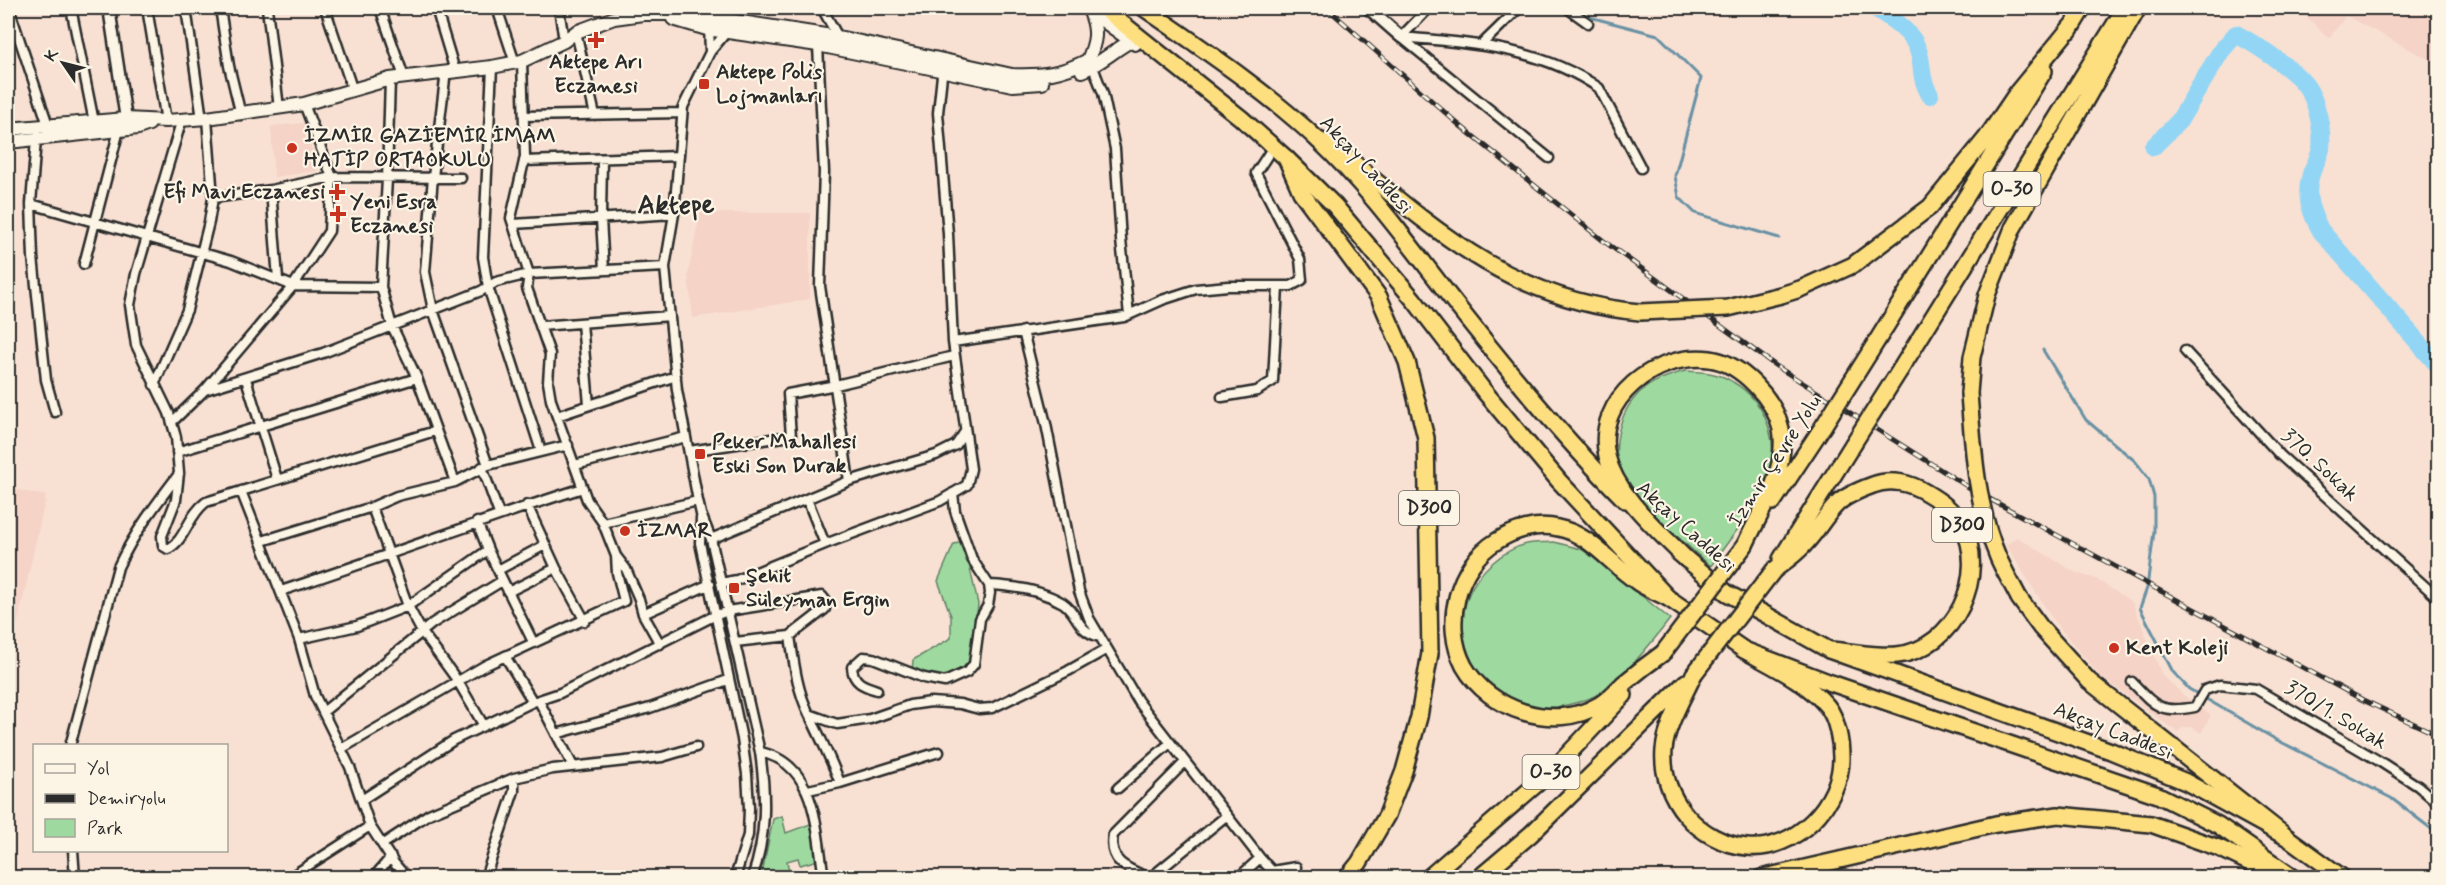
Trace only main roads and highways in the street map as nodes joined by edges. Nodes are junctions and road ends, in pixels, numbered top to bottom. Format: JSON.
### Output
{"nodes":[{"id":1,"x":1144,"y":8,"type":"edge"},
{"id":2,"x":2084,"y":8,"type":"edge"},
{"id":3,"x":2125,"y":8,"type":"edge"},
{"id":4,"x":2138,"y":8,"type":"edge"},
{"id":5,"x":1093,"y":9,"type":"edge"},
{"id":6,"x":643,"y":11,"type":"edge"},
{"id":7,"x":2074,"y":23,"type":"junction"},
{"id":8,"x":730,"y":26,"type":"junction"},
{"id":9,"x":1131,"y":41,"type":"junction"},
{"id":10,"x":943,"y":65,"type":"junction"},
{"id":11,"x":1189,"y":76,"type":"junction"},
{"id":12,"x":160,"y":121,"type":"junction"},
{"id":13,"x":8,"y":129,"type":"edge"},
{"id":14,"x":1318,"y":140,"type":"junction"},
{"id":15,"x":8,"y":142,"type":"edge"},
{"id":16,"x":1286,"y":158,"type":"junction"},
{"id":17,"x":1745,"y":545,"type":"junction"},
{"id":18,"x":1687,"y":560,"type":"junction"},
{"id":19,"x":1774,"y":570,"type":"junction"},
{"id":20,"x":1668,"y":598,"type":"junction"},
{"id":21,"x":1744,"y":650,"type":"junction"},
{"id":22,"x":1829,"y":650,"type":"junction"},
{"id":23,"x":1663,"y":653,"type":"junction"},
{"id":24,"x":1694,"y":674,"type":"junction"},
{"id":25,"x":2288,"y":838,"type":"junction"},
{"id":26,"x":1347,"y":878,"type":"edge"},
{"id":27,"x":1428,"y":878,"type":"edge"},
{"id":28,"x":1479,"y":878,"type":"edge"},
{"id":29,"x":1761,"y":878,"type":"edge"},
{"id":30,"x":2281,"y":878,"type":"edge"},
{"id":31,"x":2294,"y":878,"type":"edge"},
{"id":32,"x":2343,"y":878,"type":"edge"}],
"edges":[{"from":1,"to":14,"type":"highway","name":"Akçay Caddesi"},
{"from":2,"to":7,"type":"highway","name":"İzmir Çevre Yolu","number":"O-30"},
{"from":3,"to":19,"type":"highway","number":"O-30","bridge":true},
{"from":4,"to":25,"type":"highway","bridge":true},
{"from":5,"to":9,"type":"main road"},
{"from":5,"to":10,"type":"main road"},
{"from":5,"to":11,"type":"highway","name":"Akçay Caddesi"},
{"from":6,"to":8,"type":"main road"},
{"from":6,"to":12,"type":"main road"},
{"from":7,"to":14,"type":"highway","bridge":true},
{"from":7,"to":17,"type":"highway","name":"İzmir Çevre Yolu","number":"O-30","bridge":true},
{"from":8,"to":10,"type":"main road"},
{"from":8,"to":10,"type":"main road"},
{"from":9,"to":10,"type":"main road"},
{"from":9,"to":11,"type":"main road"},
{"from":11,"to":16,"type":"highway","name":"Akçay Caddesi"},
{"from":12,"to":13,"type":"main road"},
{"from":12,"to":15,"type":"main road"},
{"from":14,"to":18,"type":"highway","name":"Akçay Caddesi"},
{"from":16,"to":20,"type":"highway","name":"Akçay Caddesi"},
{"from":16,"to":26,"type":"highway","number":"D300"},
{"from":17,"to":18,"type":"highway"},
{"from":17,"to":23,"type":"highway","name":"İzmir Çevre Yolu","number":"O-30","bridge":true},
{"from":18,"to":22,"type":"highway","name":"Akçay Caddesi"},
{"from":19,"to":22,"type":"highway","number":"D300"},
{"from":19,"to":24,"type":"highway","number":"O-30","bridge":true},
{"from":20,"to":21,"type":"highway","name":"Akçay Caddesi"},
{"from":20,"to":23,"type":"highway"},
{"from":21,"to":24,"type":"highway"},
{"from":21,"to":31,"type":"highway","name":"Akçay Caddesi"},
{"from":22,"to":25,"type":"highway","name":"Akçay Caddesi"},
{"from":23,"to":27,"type":"highway","name":"İzmir Çevre Yolu","number":"O-30"},
{"from":24,"to":28,"type":"highway","number":"O-30"},
{"from":25,"to":32,"type":"highway","name":"Akçay Caddesi"},
{"from":29,"to":30,"type":"highway"}]}
